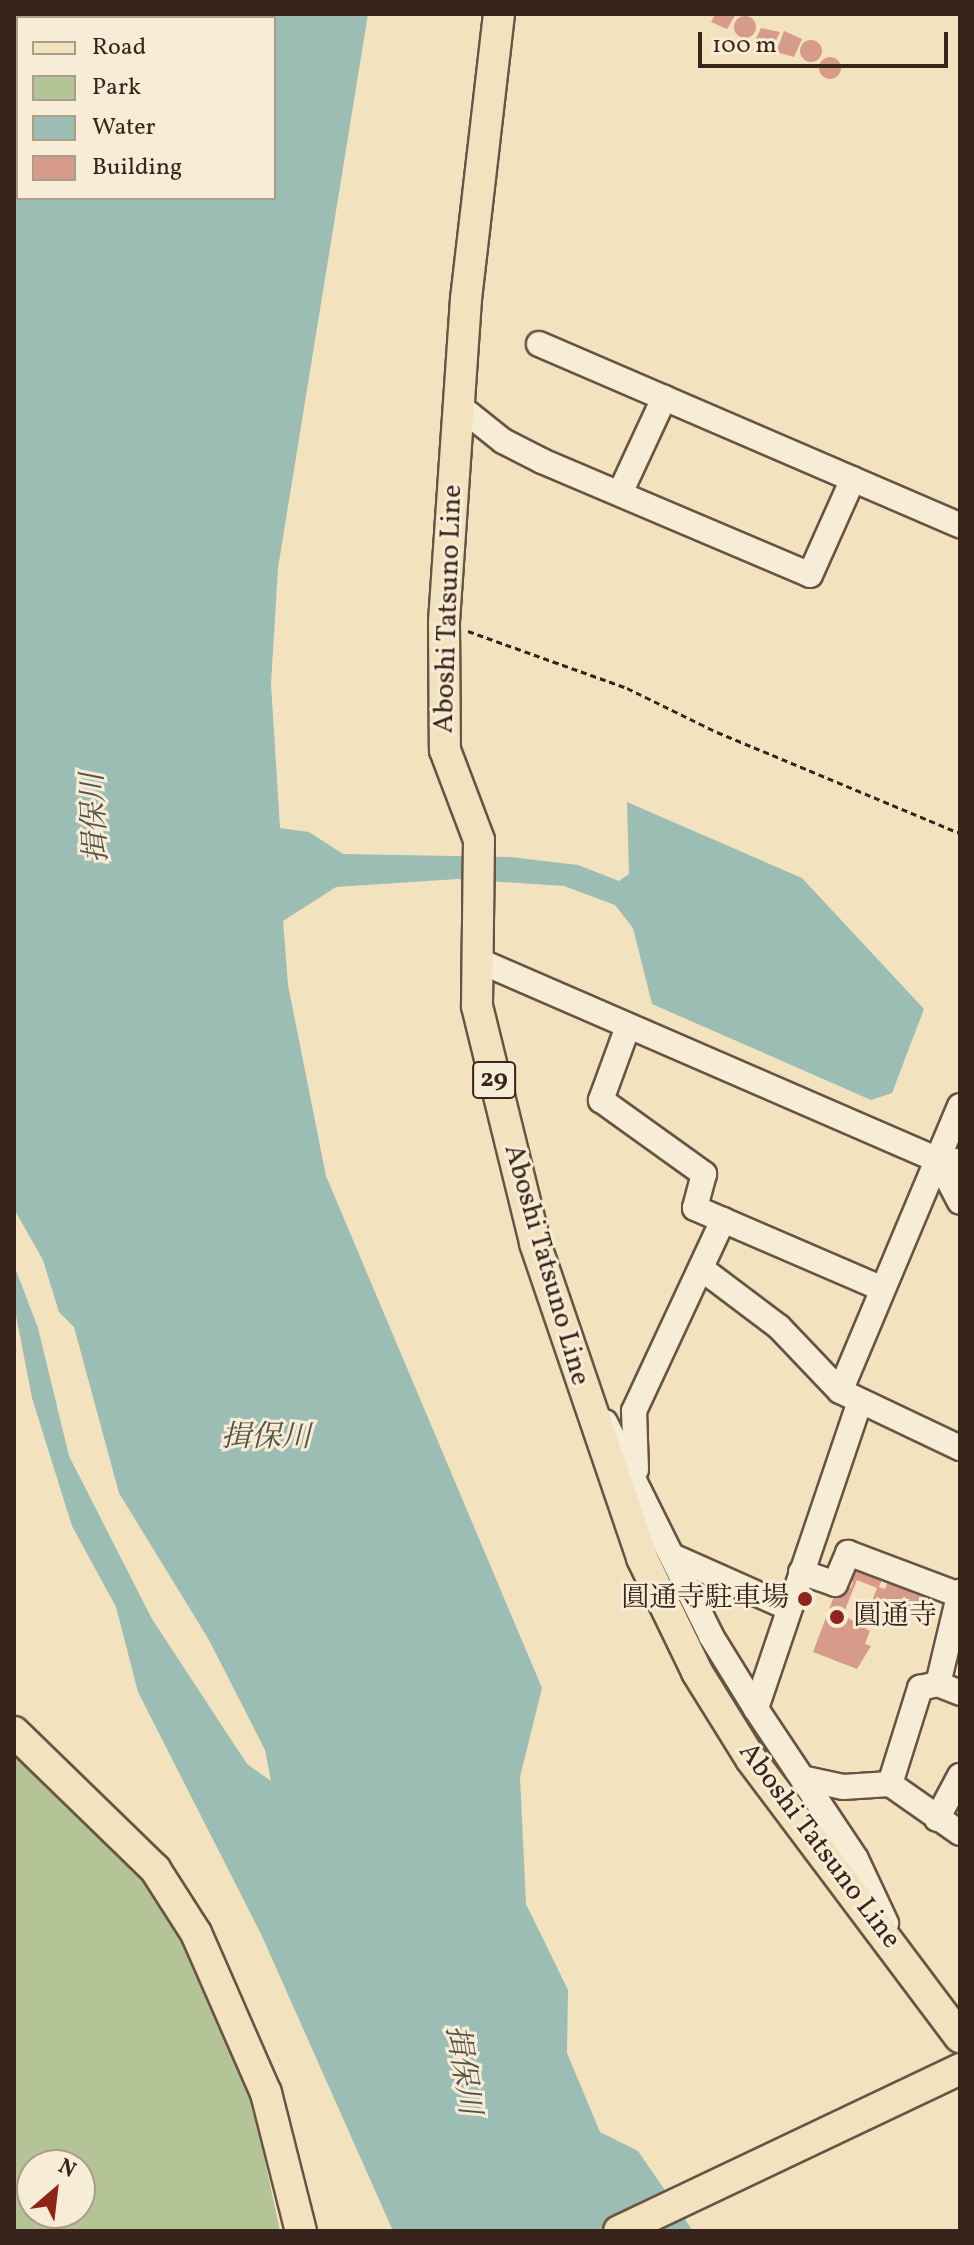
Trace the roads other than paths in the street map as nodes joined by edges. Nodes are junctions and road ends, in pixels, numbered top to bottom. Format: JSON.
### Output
{"nodes":[{"id":1,"x":499,"y":14,"type":"edge"},
{"id":2,"x":539,"y":344,"type":"dead end"},
{"id":3,"x":664,"y":398,"type":"junction"},
{"id":4,"x":459,"y":406,"type":"junction"},
{"id":5,"x":853,"y":479,"type":"junction"},
{"id":6,"x":620,"y":493,"type":"junction"},
{"id":7,"x":960,"y":525,"type":"edge"},
{"id":8,"x":475,"y":959,"type":"junction"},
{"id":9,"x":627,"y":1029,"type":"junction"},
{"id":10,"x":960,"y":1106,"type":"edge"},
{"id":11,"x":949,"y":1160,"type":"edge"},
{"id":12,"x":960,"y":1202,"type":"edge"},
{"id":13,"x":723,"y":1220,"type":"junction"},
{"id":14,"x":702,"y":1269,"type":"junction"},
{"id":15,"x":881,"y":1288,"type":"junction"},
{"id":16,"x":585,"y":1397,"type":"junction"},
{"id":17,"x":850,"y":1397,"type":"junction"},
{"id":18,"x":960,"y":1448,"type":"edge"},
{"id":19,"x":636,"y":1477,"type":"junction"},
{"id":20,"x":672,"y":1556,"type":"junction"},
{"id":21,"x":801,"y":1572,"type":"junction"},
{"id":22,"x":960,"y":1594,"type":"edge"},
{"id":23,"x":789,"y":1608,"type":"junction"},
{"id":24,"x":949,"y":1688,"type":"edge"},
{"id":25,"x":756,"y":1709,"type":"junction"},
{"id":26,"x":14,"y":1732,"type":"edge"},
{"id":27,"x":960,"y":1776,"type":"edge"},
{"id":28,"x":806,"y":1779,"type":"junction"},
{"id":29,"x":890,"y":1784,"type":"junction"},
{"id":30,"x":937,"y":1819,"type":"junction"},
{"id":31,"x":960,"y":1833,"type":"edge"},
{"id":32,"x":900,"y":1953,"type":"junction"},
{"id":33,"x":960,"y":2037,"type":"edge"},
{"id":34,"x":959,"y":2070,"type":"edge"},
{"id":35,"x":301,"y":2231,"type":"edge"},
{"id":36,"x":619,"y":2231,"type":"edge"}],
"edges":[{"from":1,"to":4,"type":"main road","name":"Aboshi Tatsuno Line","number":"29"},
{"from":2,"to":3,"type":"street"},
{"from":3,"to":5,"type":"street"},
{"from":3,"to":6,"type":"street"},
{"from":4,"to":6,"type":"street"},
{"from":4,"to":8,"type":"main road","name":"Aboshi Tatsuno Line","number":"29"},
{"from":5,"to":6,"type":"street"},
{"from":5,"to":7,"type":"street"},
{"from":8,"to":9,"type":"street"},
{"from":8,"to":16,"type":"main road","name":"Aboshi Tatsuno Line","number":"29"},
{"from":9,"to":11,"type":"street"},
{"from":9,"to":13,"type":"street"},
{"from":10,"to":11,"type":"street"},
{"from":11,"to":12,"type":"street"},
{"from":11,"to":15,"type":"street"},
{"from":13,"to":14,"type":"street"},
{"from":13,"to":15,"type":"street"},
{"from":14,"to":17,"type":"street"},
{"from":14,"to":19,"type":"street"},
{"from":15,"to":17,"type":"street"},
{"from":16,"to":19,"type":"street"},
{"from":16,"to":32,"type":"main road","name":"Aboshi Tatsuno Line","number":"29"},
{"from":17,"to":18,"type":"street"},
{"from":17,"to":21,"type":"street"},
{"from":19,"to":20,"type":"street"},
{"from":20,"to":23,"type":"street"},
{"from":20,"to":25,"type":"street"},
{"from":21,"to":22,"type":"street"},
{"from":21,"to":23,"type":"street"},
{"from":22,"to":24,"type":"street"},
{"from":23,"to":25,"type":"street"},
{"from":24,"to":29,"type":"street"},
{"from":25,"to":28,"type":"street"},
{"from":26,"to":35,"type":"main road"},
{"from":27,"to":30,"type":"street"},
{"from":28,"to":29,"type":"street"},
{"from":28,"to":32,"type":"street"},
{"from":29,"to":30,"type":"street"},
{"from":30,"to":31,"type":"street"},
{"from":32,"to":33,"type":"main road","name":"Aboshi Tatsuno Line","number":"29"},
{"from":34,"to":36,"type":"main road"}]}
